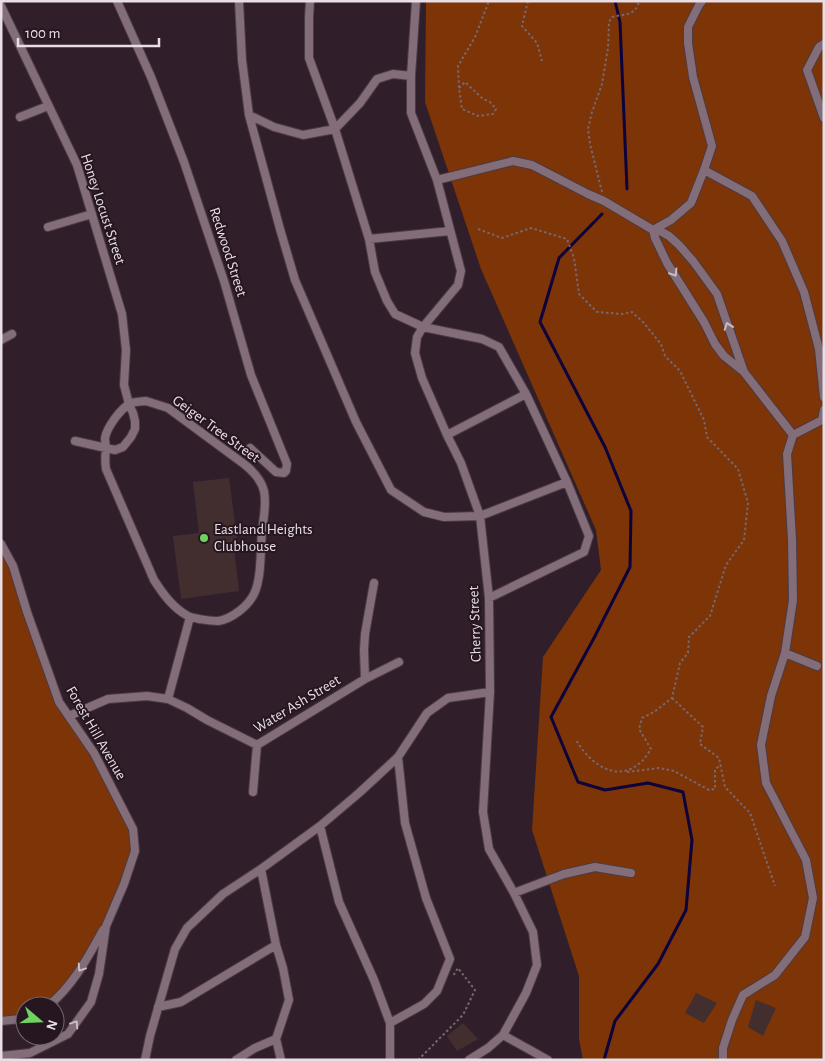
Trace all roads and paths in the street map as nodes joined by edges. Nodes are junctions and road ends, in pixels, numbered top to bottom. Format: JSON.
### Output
{"nodes":[{"id":1,"x":117,"y":1,"type":"edge"},
{"id":2,"x":240,"y":1,"type":"edge"},
{"id":3,"x":310,"y":1,"type":"edge"},
{"id":4,"x":416,"y":1,"type":"edge"},
{"id":5,"x":489,"y":1,"type":"edge"},
{"id":6,"x":528,"y":1,"type":"edge"},
{"id":7,"x":639,"y":1,"type":"edge"},
{"id":8,"x":702,"y":1,"type":"edge"},
{"id":9,"x":1,"y":6,"type":"edge"},
{"id":10,"x":824,"y":44,"type":"edge"},
{"id":11,"x":542,"y":61,"type":"dead end"},
{"id":12,"x":411,"y":76,"type":"junction"},
{"id":13,"x":459,"y":88,"type":"junction"},
{"id":14,"x":48,"y":106,"type":"junction"},
{"id":15,"x":249,"y":115,"type":"junction"},
{"id":16,"x":20,"y":117,"type":"dead end"},
{"id":17,"x":824,"y":118,"type":"edge"},
{"id":18,"x":335,"y":129,"type":"junction"},
{"id":19,"x":704,"y":170,"type":"junction"},
{"id":20,"x":437,"y":180,"type":"junction"},
{"id":21,"x":604,"y":201,"type":"junction"},
{"id":22,"x":92,"y":214,"type":"junction"},
{"id":23,"x":48,"y":227,"type":"dead end"},
{"id":24,"x":478,"y":229,"type":"dead end"},
{"id":25,"x":450,"y":230,"type":"junction"},
{"id":26,"x":653,"y":230,"type":"junction"},
{"id":27,"x":369,"y":239,"type":"junction"},
{"id":28,"x":423,"y":326,"type":"junction"},
{"id":29,"x":12,"y":334,"type":"dead end"},
{"id":30,"x":1,"y":340,"type":"edge"},
{"id":31,"x":744,"y":372,"type":"junction"},
{"id":32,"x":526,"y":394,"type":"junction"},
{"id":33,"x":824,"y":397,"type":"edge"},
{"id":34,"x":129,"y":404,"type":"junction"},
{"id":35,"x":824,"y":410,"type":"edge"},
{"id":36,"x":447,"y":435,"type":"junction"},
{"id":37,"x":793,"y":435,"type":"junction"},
{"id":38,"x":75,"y":442,"type":"dead end"},
{"id":39,"x":106,"y":448,"type":"junction"},
{"id":40,"x":250,"y":448,"type":"dead end"},
{"id":41,"x":567,"y":482,"type":"junction"},
{"id":42,"x":480,"y":516,"type":"junction"},
{"id":43,"x":1,"y":544,"type":"edge"},
{"id":44,"x":374,"y":583,"type":"dead end"},
{"id":45,"x":489,"y":598,"type":"junction"},
{"id":46,"x":190,"y":617,"type":"junction"},
{"id":47,"x":785,"y":653,"type":"junction"},
{"id":48,"x":398,"y":662,"type":"dead end"},
{"id":49,"x":817,"y":666,"type":"dead end"},
{"id":50,"x":365,"y":679,"type":"junction"},
{"id":51,"x":490,"y":692,"type":"junction"},
{"id":52,"x":672,"y":698,"type":"junction"},
{"id":53,"x":168,"y":699,"type":"junction"},
{"id":54,"x":69,"y":716,"type":"junction"},
{"id":55,"x":576,"y":740,"type":"dead end"},
{"id":56,"x":257,"y":745,"type":"junction"},
{"id":57,"x":398,"y":757,"type":"junction"},
{"id":58,"x":720,"y":766,"type":"junction"},
{"id":59,"x":625,"y":772,"type":"junction"},
{"id":60,"x":253,"y":792,"type":"dead end"},
{"id":61,"x":320,"y":826,"type":"junction"},
{"id":62,"x":260,"y":869,"type":"junction"},
{"id":63,"x":631,"y":873,"type":"dead end"},
{"id":64,"x":775,"y":886,"type":"dead end"},
{"id":65,"x":514,"y":893,"type":"junction"},
{"id":66,"x":106,"y":926,"type":"junction"},
{"id":67,"x":276,"y":944,"type":"junction"},
{"id":68,"x":449,"y":982,"type":"dead end"},
{"id":69,"x":59,"y":996,"type":"edge"},
{"id":70,"x":158,"y":1007,"type":"junction"},
{"id":71,"x":15,"y":1020,"type":"edge"},
{"id":72,"x":1,"y":1021,"type":"edge"},
{"id":73,"x":390,"y":1023,"type":"junction"},
{"id":74,"x":503,"y":1035,"type":"junction"},
{"id":75,"x":276,"y":1039,"type":"junction"},
{"id":76,"x":1,"y":1056,"type":"edge"},
{"id":77,"x":145,"y":1060,"type":"edge"},
{"id":78,"x":236,"y":1060,"type":"edge"},
{"id":79,"x":281,"y":1060,"type":"edge"},
{"id":80,"x":390,"y":1060,"type":"edge"},
{"id":81,"x":418,"y":1060,"type":"edge"},
{"id":82,"x":469,"y":1060,"type":"edge"},
{"id":83,"x":548,"y":1060,"type":"edge"},
{"id":84,"x":723,"y":1060,"type":"edge"}],
"edges":[{"from":1,"to":40,"type":"street","name":"Redwood Street"},
{"from":2,"to":15,"type":"street"},
{"from":3,"to":18,"type":"street"},
{"from":4,"to":12,"type":"street","name":"Cherry Street"},
{"from":5,"to":13,"type":"path"},
{"from":6,"to":11,"type":"path"},
{"from":7,"to":21,"type":"path"},
{"from":8,"to":19,"type":"street"},
{"from":9,"to":14,"type":"street","name":"Honey Locust Street"},
{"from":10,"to":17,"type":"street"},
{"from":12,"to":18,"type":"street"},
{"from":12,"to":20,"type":"street","name":"Cherry Street"},
{"from":13,"to":13,"type":"path"},
{"from":14,"to":16,"type":"street"},
{"from":14,"to":22,"type":"street","name":"Honey Locust Street"},
{"from":15,"to":18,"type":"street"},
{"from":15,"to":42,"type":"street"},
{"from":18,"to":27,"type":"street"},
{"from":19,"to":26,"type":"street"},
{"from":19,"to":33,"type":"street"},
{"from":20,"to":21,"type":"street"},
{"from":20,"to":25,"type":"street","name":"Cherry Street"},
{"from":21,"to":26,"type":"street"},
{"from":22,"to":23,"type":"street"},
{"from":22,"to":34,"type":"street","name":"Honey Locust Street"},
{"from":24,"to":52,"type":"path"},
{"from":25,"to":27,"type":"street"},
{"from":25,"to":28,"type":"street","name":"Cherry Street"},
{"from":26,"to":31,"type":"street","one_way":true},
{"from":31,"to":26,"type":"street","one_way":true},
{"from":27,"to":28,"type":"street"},
{"from":28,"to":32,"type":"street"},
{"from":28,"to":36,"type":"street","name":"Cherry Street"},
{"from":29,"to":30,"type":"street"},
{"from":31,"to":37,"type":"street"},
{"from":32,"to":36,"type":"street"},
{"from":32,"to":41,"type":"street"},
{"from":34,"to":39,"type":"street","name":"Geiger Tree Street"},
{"from":34,"to":39,"type":"street","name":"Honey Locust Street"},
{"from":34,"to":46,"type":"street","name":"Geiger Tree Street"},
{"from":35,"to":37,"type":"street"},
{"from":36,"to":42,"type":"street","name":"Cherry Street"},
{"from":37,"to":47,"type":"street"},
{"from":38,"to":39,"type":"street"},
{"from":39,"to":46,"type":"street","name":"Geiger Tree Street"},
{"from":41,"to":42,"type":"street"},
{"from":41,"to":45,"type":"street"},
{"from":42,"to":45,"type":"street","name":"Cherry Street"},
{"from":43,"to":54,"type":"street","name":"Forest Hill Avenue"},
{"from":44,"to":50,"type":"street"},
{"from":45,"to":51,"type":"street","name":"Cherry Street"},
{"from":46,"to":53,"type":"street"},
{"from":47,"to":49,"type":"street"},
{"from":47,"to":84,"type":"street"},
{"from":48,"to":50,"type":"street","name":"Water Ash Street"},
{"from":50,"to":56,"type":"street","name":"Water Ash Street"},
{"from":51,"to":57,"type":"street"},
{"from":51,"to":65,"type":"street","name":"Cherry Street"},
{"from":52,"to":58,"type":"path"},
{"from":52,"to":59,"type":"path"},
{"from":53,"to":54,"type":"street","name":"Water Ash Street"},
{"from":53,"to":56,"type":"street","name":"Water Ash Street"},
{"from":54,"to":66,"type":"street","name":"Forest Hill Avenue"},
{"from":55,"to":59,"type":"path"},
{"from":56,"to":60,"type":"street"},
{"from":57,"to":61,"type":"street"},
{"from":57,"to":73,"type":"street"},
{"from":58,"to":59,"type":"path"},
{"from":58,"to":64,"type":"path"},
{"from":61,"to":62,"type":"street"},
{"from":61,"to":73,"type":"street"},
{"from":62,"to":67,"type":"street"},
{"from":62,"to":70,"type":"street"},
{"from":63,"to":65,"type":"street"},
{"from":65,"to":74,"type":"street","name":"Cherry Street"},
{"from":66,"to":69,"type":"street","one_way":true},
{"from":76,"to":66,"type":"street","name":"Forest Hill Avenue","one_way":true},
{"from":67,"to":70,"type":"street"},
{"from":67,"to":75,"type":"street"},
{"from":68,"to":81,"type":"path"},
{"from":70,"to":77,"type":"street"},
{"from":71,"to":72,"type":"street"},
{"from":73,"to":80,"type":"street"},
{"from":74,"to":82,"type":"street","name":"Cherry Street"},
{"from":74,"to":83,"type":"street"},
{"from":75,"to":78,"type":"street"},
{"from":75,"to":79,"type":"street"}]}
